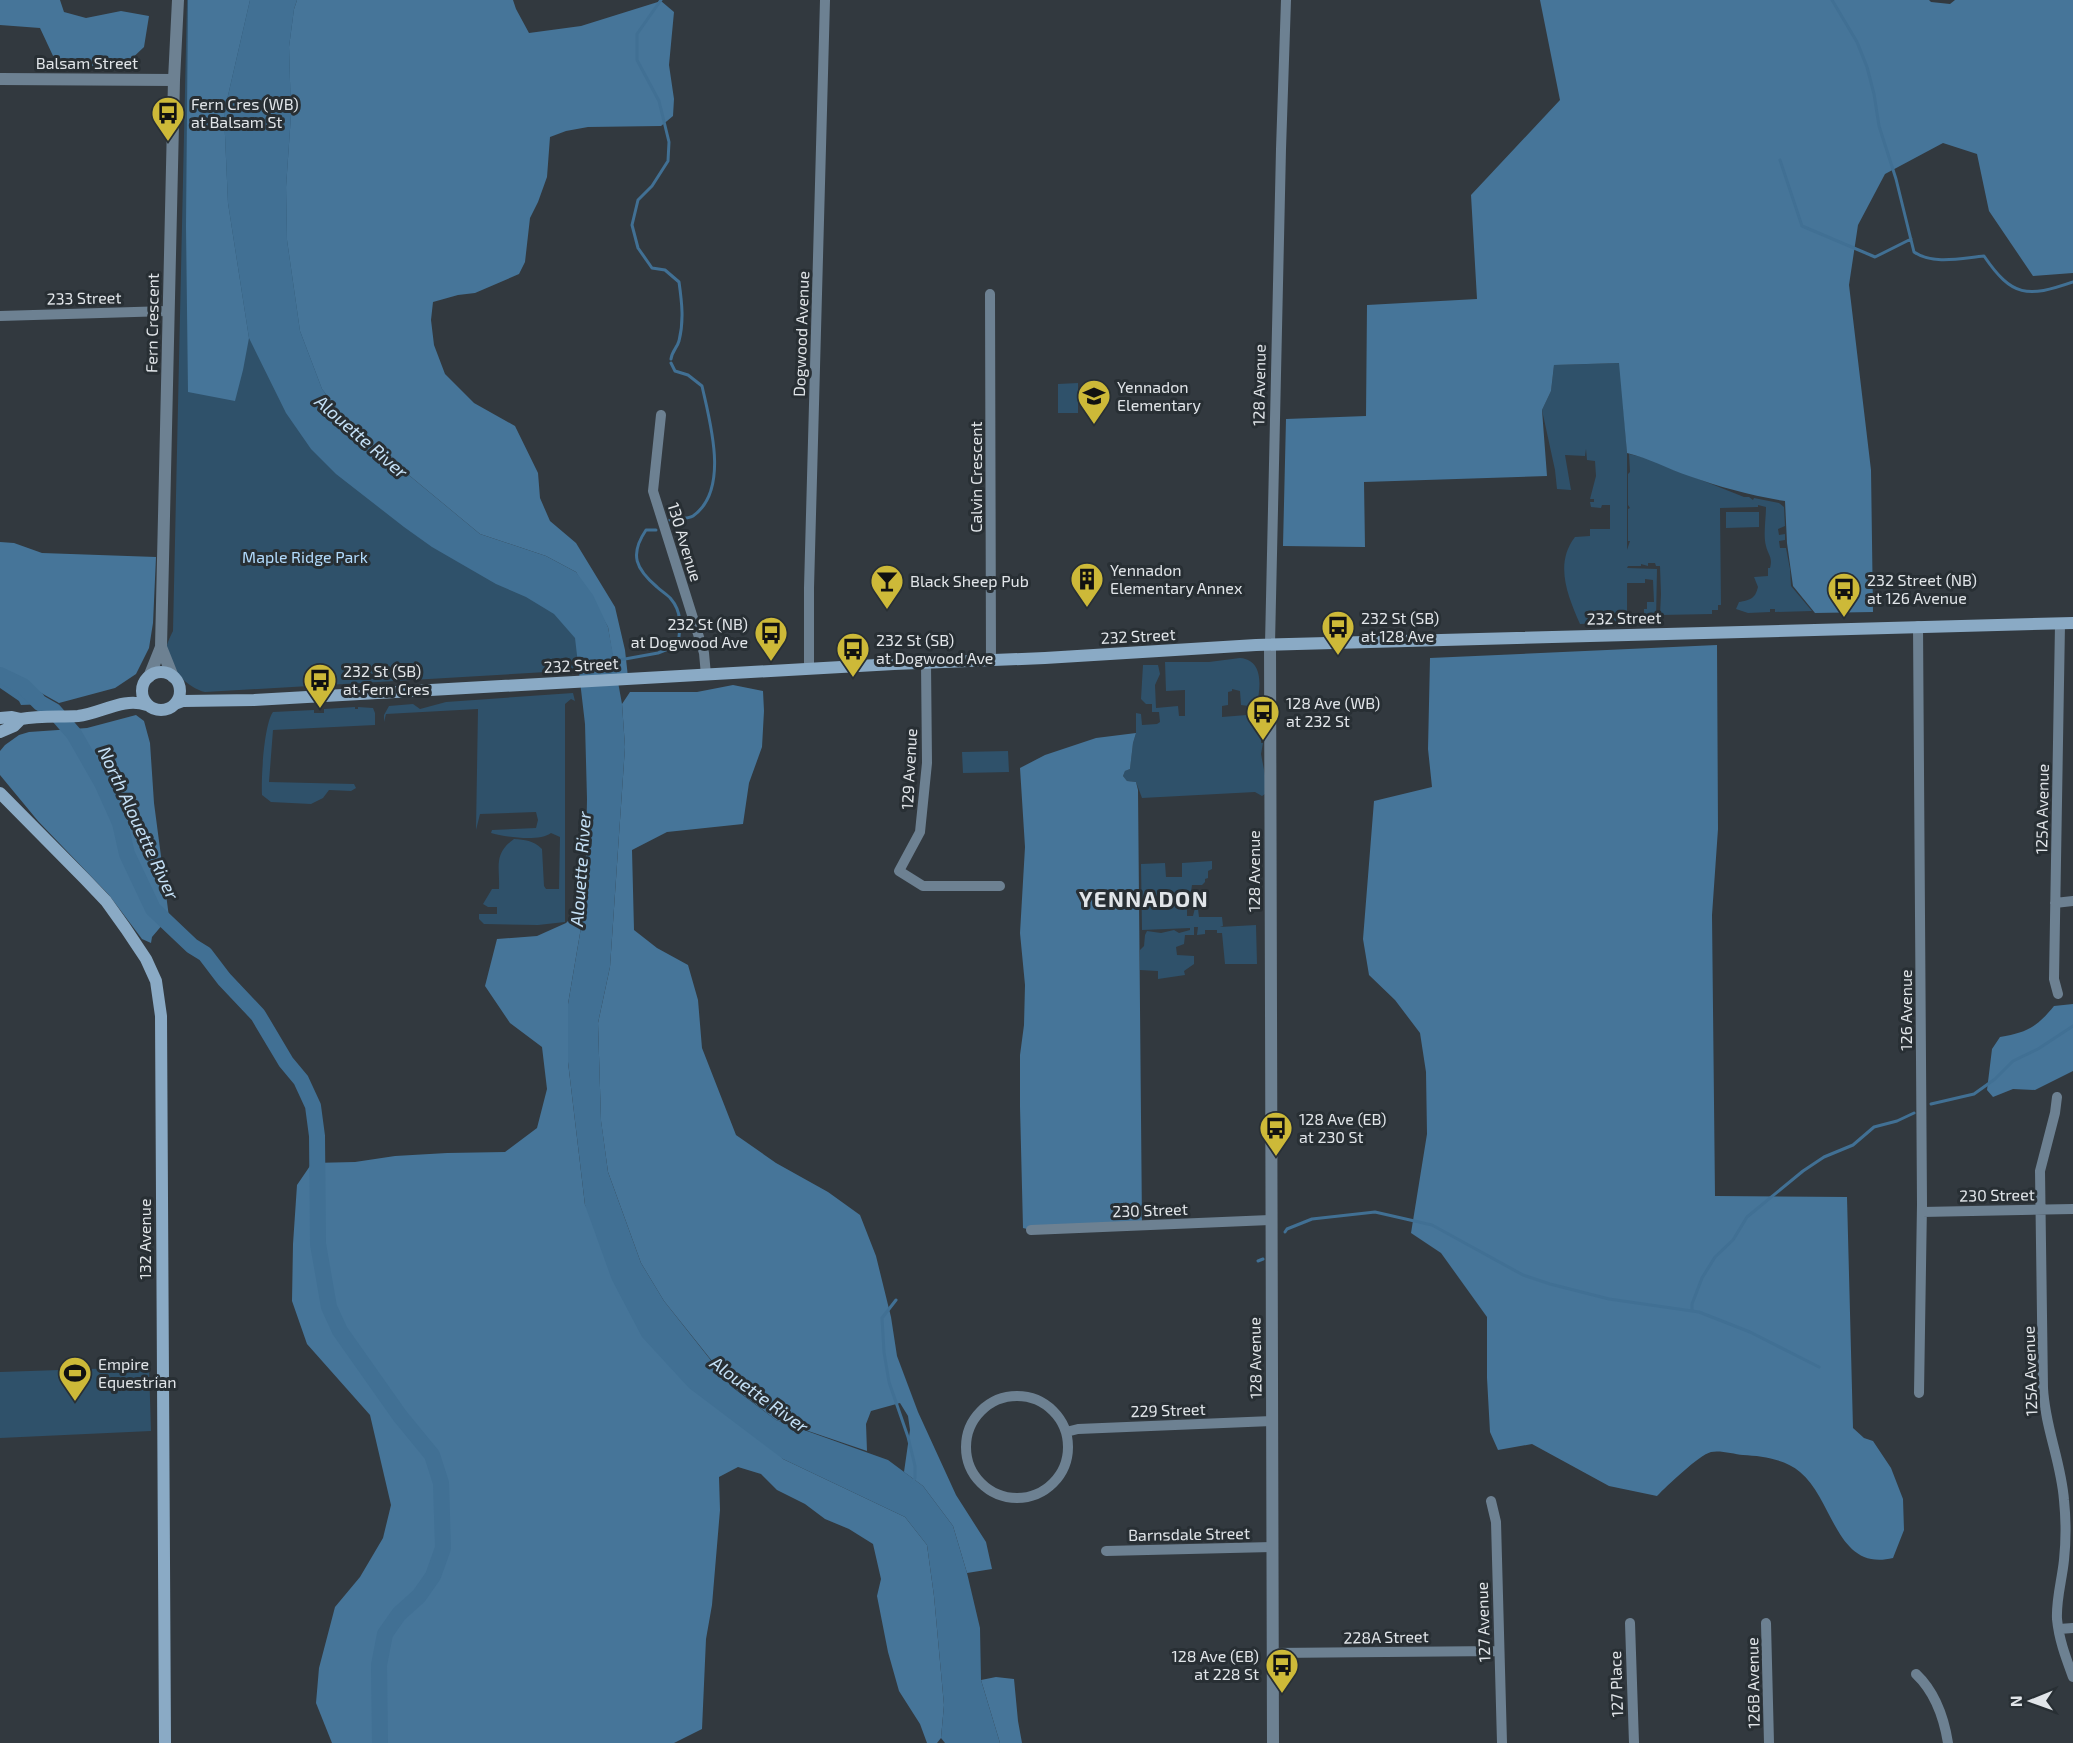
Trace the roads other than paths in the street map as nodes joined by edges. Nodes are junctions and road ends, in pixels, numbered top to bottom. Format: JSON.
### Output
{"nodes":[{"id":1,"x":178,"y":0,"type":"edge"},
{"id":2,"x":825,"y":0,"type":"edge"},
{"id":3,"x":1287,"y":0,"type":"edge"},
{"id":4,"x":0,"y":79,"type":"edge"},
{"id":5,"x":174,"y":81,"type":"junction"},
{"id":6,"x":990,"y":294,"type":"dead end"},
{"id":7,"x":168,"y":311,"type":"junction"},
{"id":8,"x":0,"y":316,"type":"edge"},
{"id":9,"x":662,"y":415,"type":"dead end"},
{"id":10,"x":2073,"y":623,"type":"edge"},
{"id":11,"x":2060,"y":624,"type":"junction"},
{"id":12,"x":1918,"y":626,"type":"junction"},
{"id":13,"x":1270,"y":644,"type":"junction"},
{"id":14,"x":161,"y":647,"type":"junction"},
{"id":15,"x":991,"y":661,"type":"junction"},
{"id":16,"x":926,"y":663,"type":"junction"},
{"id":17,"x":809,"y":669,"type":"junction"},
{"id":18,"x":706,"y":675,"type":"junction"},
{"id":19,"x":175,"y":680,"type":"junction"},
{"id":20,"x":146,"y":681,"type":"junction"},
{"id":21,"x":205,"y":700,"type":"junction"},
{"id":22,"x":175,"y":704,"type":"junction"},
{"id":23,"x":117,"y":705,"type":"junction"},
{"id":24,"x":147,"y":705,"type":"junction"},
{"id":25,"x":0,"y":718,"type":"edge"},
{"id":26,"x":24,"y":719,"type":"junction"},
{"id":27,"x":0,"y":732,"type":"edge"},
{"id":28,"x":0,"y":793,"type":"edge"},
{"id":29,"x":1000,"y":886,"type":"dead end"},
{"id":30,"x":2073,"y":901,"type":"edge"},
{"id":31,"x":2055,"y":903,"type":"junction"},
{"id":32,"x":2058,"y":994,"type":"dead end"},
{"id":33,"x":2057,"y":1096,"type":"dead end"},
{"id":34,"x":2073,"y":1209,"type":"edge"},
{"id":35,"x":2040,"y":1210,"type":"junction"},
{"id":36,"x":1922,"y":1212,"type":"junction"},
{"id":37,"x":1270,"y":1220,"type":"junction"},
{"id":38,"x":1031,"y":1230,"type":"dead end"},
{"id":39,"x":1919,"y":1393,"type":"dead end"},
{"id":40,"x":1272,"y":1421,"type":"junction"},
{"id":41,"x":1066,"y":1432,"type":"junction"},
{"id":42,"x":1491,"y":1501,"type":"dead end"},
{"id":43,"x":1272,"y":1547,"type":"junction"},
{"id":44,"x":1106,"y":1551,"type":"dead end"},
{"id":45,"x":1630,"y":1623,"type":"dead end"},
{"id":46,"x":1766,"y":1623,"type":"dead end"},
{"id":47,"x":2073,"y":1628,"type":"edge"},
{"id":48,"x":2059,"y":1629,"type":"junction"},
{"id":49,"x":1499,"y":1651,"type":"junction"},
{"id":50,"x":1273,"y":1653,"type":"junction"},
{"id":51,"x":1916,"y":1674,"type":"dead end"},
{"id":52,"x":2073,"y":1677,"type":"edge"},
{"id":53,"x":165,"y":1743,"type":"edge"},
{"id":54,"x":1273,"y":1743,"type":"edge"},
{"id":55,"x":1502,"y":1743,"type":"edge"},
{"id":56,"x":1634,"y":1743,"type":"edge"},
{"id":57,"x":1769,"y":1743,"type":"edge"},
{"id":58,"x":1948,"y":1743,"type":"edge"}],
"edges":[{"from":1,"to":5,"type":"street","name":"Fern Crescent"},
{"from":2,"to":17,"type":"street","name":"Dogwood Avenue"},
{"from":3,"to":13,"type":"street","name":"128 Avenue"},
{"from":4,"to":5,"type":"street","name":"Balsam Street"},
{"from":5,"to":7,"type":"street","name":"Fern Crescent"},
{"from":6,"to":15,"type":"street","name":"Calvin Crescent"},
{"from":7,"to":8,"type":"street","name":"233 Street"},
{"from":7,"to":14,"type":"street","name":"Fern Crescent"},
{"from":9,"to":18,"type":"street","name":"130 Avenue"},
{"from":10,"to":11,"type":"main road","name":"232 Street"},
{"from":11,"to":12,"type":"main road","name":"232 Street"},
{"from":11,"to":31,"type":"street","name":"125A Avenue"},
{"from":12,"to":13,"type":"main road","name":"232 Street"},
{"from":12,"to":36,"type":"street","name":"126 Avenue"},
{"from":13,"to":15,"type":"main road","name":"232 Street"},
{"from":13,"to":37,"type":"street","name":"128 Avenue"},
{"from":14,"to":19,"type":"street","name":"Fern Crescent"},
{"from":14,"to":20,"type":"street","name":"Fern Crescent"},
{"from":15,"to":16,"type":"main road","name":"232 Street"},
{"from":16,"to":17,"type":"main road","name":"232 Street"},
{"from":16,"to":29,"type":"street","name":"129 Avenue"},
{"from":17,"to":18,"type":"main road","name":"232 Street"},
{"from":18,"to":21,"type":"main road","name":"232 Street"},
{"from":19,"to":20,"type":"main road"},
{"from":19,"to":21,"type":"main road"},
{"from":19,"to":22,"type":"main road"},
{"from":20,"to":23,"type":"main road"},
{"from":20,"to":24,"type":"main road"},
{"from":21,"to":22,"type":"main road","name":"232 Street"},
{"from":22,"to":24,"type":"main road"},
{"from":23,"to":24,"type":"main road"},
{"from":23,"to":26,"type":"main road"},
{"from":25,"to":26,"type":"main road"},
{"from":26,"to":27,"type":"main road"},
{"from":28,"to":53,"type":"main road","name":"132 Avenue"},
{"from":30,"to":31,"type":"street"},
{"from":31,"to":32,"type":"street","name":"125A Avenue"},
{"from":33,"to":35,"type":"street","name":"125A Avenue"},
{"from":34,"to":35,"type":"street","name":"230 Street"},
{"from":35,"to":36,"type":"street","name":"230 Street"},
{"from":35,"to":48,"type":"street","name":"125A Avenue"},
{"from":36,"to":39,"type":"street","name":"126 Avenue"},
{"from":37,"to":38,"type":"street","name":"230 Street"},
{"from":37,"to":40,"type":"street","name":"128 Avenue"},
{"from":40,"to":41,"type":"street","name":"229 Street"},
{"from":40,"to":43,"type":"street","name":"128 Avenue"},
{"from":41,"to":41,"type":"street"},
{"from":42,"to":49,"type":"street","name":"127 Avenue"},
{"from":43,"to":44,"type":"street","name":"Barnsdale Street"},
{"from":43,"to":50,"type":"street","name":"128 Avenue"},
{"from":45,"to":56,"type":"street","name":"127 Place"},
{"from":46,"to":57,"type":"street","name":"126B Avenue"},
{"from":47,"to":48,"type":"street"},
{"from":48,"to":52,"type":"street","name":"125A Avenue"},
{"from":49,"to":50,"type":"street","name":"228A Street"},
{"from":49,"to":55,"type":"street","name":"127 Avenue"},
{"from":50,"to":54,"type":"street","name":"128 Avenue"},
{"from":51,"to":58,"type":"street"}]}
